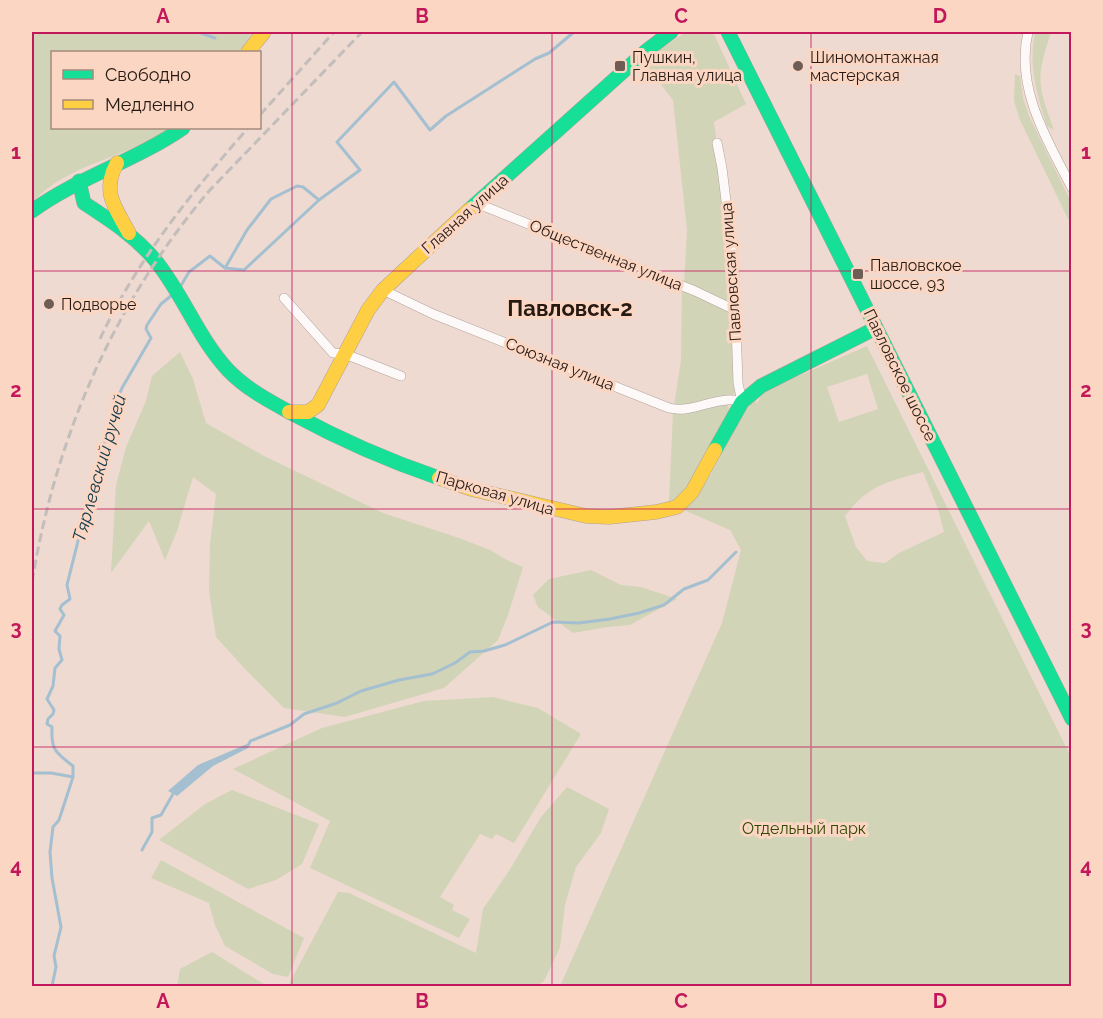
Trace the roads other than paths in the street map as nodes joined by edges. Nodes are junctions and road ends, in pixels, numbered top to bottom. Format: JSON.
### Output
{"nodes":[{"id":1,"x":264,"y":32,"type":"edge"},
{"id":2,"x":671,"y":32,"type":"edge"},
{"id":3,"x":728,"y":32,"type":"edge"},
{"id":4,"x":1028,"y":32,"type":"edge"},
{"id":5,"x":249,"y":51,"type":"edge"},
{"id":6,"x":181,"y":129,"type":"edge"},
{"id":7,"x":717,"y":143,"type":"dead end"},
{"id":8,"x":117,"y":163,"type":"junction"},
{"id":9,"x":83,"y":179,"type":"junction"},
{"id":10,"x":1071,"y":188,"type":"edge"},
{"id":11,"x":108,"y":192,"type":"junction"},
{"id":12,"x":55,"y":195,"type":"junction"},
{"id":13,"x":84,"y":203,"type":"junction"},
{"id":14,"x":476,"y":203,"type":"junction"},
{"id":15,"x":32,"y":211,"type":"edge"},
{"id":16,"x":130,"y":234,"type":"junction"},
{"id":17,"x":383,"y":290,"type":"junction"},
{"id":18,"x":284,"y":298,"type":"dead end"},
{"id":19,"x":735,"y":310,"type":"junction"},
{"id":20,"x":876,"y":328,"type":"junction"},
{"id":21,"x":345,"y":354,"type":"junction"},
{"id":22,"x":401,"y":376,"type":"dead end"},
{"id":23,"x":742,"y":402,"type":"junction"},
{"id":24,"x":318,"y":405,"type":"junction"},
{"id":25,"x":289,"y":412,"type":"junction"},
{"id":26,"x":315,"y":426,"type":"junction"},
{"id":27,"x":1071,"y":719,"type":"edge"}],
"edges":[{"from":1,"to":5,"type":"main road"},
{"from":2,"to":14,"type":"main road","name":"Главная улица"},
{"from":3,"to":20,"type":"main road","name":"Павловское шоссе"},
{"from":4,"to":10,"type":"street"},
{"from":6,"to":8,"type":"main road"},
{"from":7,"to":19,"type":"street","name":"Павловская улица"},
{"from":8,"to":9,"type":"main road"},
{"from":8,"to":11,"type":"main road"},
{"from":9,"to":11,"type":"main road"},
{"from":9,"to":12,"type":"main road"},
{"from":9,"to":13,"type":"main road"},
{"from":11,"to":16,"type":"main road","name":"Парковая улица"},
{"from":12,"to":13,"type":"main road","name":"Парковая улица"},
{"from":12,"to":15,"type":"main road"},
{"from":13,"to":16,"type":"main road","name":"Парковая улица"},
{"from":14,"to":17,"type":"main road","name":"Главная улица"},
{"from":14,"to":19,"type":"street","name":"Общественная улица"},
{"from":16,"to":25,"type":"main road","name":"Парковая улица"},
{"from":17,"to":21,"type":"main road","name":"Главная улица"},
{"from":17,"to":23,"type":"street","name":"Союзная улица"},
{"from":18,"to":21,"type":"street"},
{"from":19,"to":23,"type":"street","name":"Павловская улица"},
{"from":20,"to":23,"type":"main road","name":"Парковая улица"},
{"from":20,"to":27,"type":"main road","name":"Павловское шоссе"},
{"from":21,"to":22,"type":"street"},
{"from":21,"to":24,"type":"main road","name":"Главная улица"},
{"from":23,"to":26,"type":"main road","name":"Парковая улица"},
{"from":24,"to":25,"type":"main road"},
{"from":24,"to":26,"type":"main road","name":"Главная улица"},
{"from":25,"to":26,"type":"main road","name":"Парковая улица"}]}
